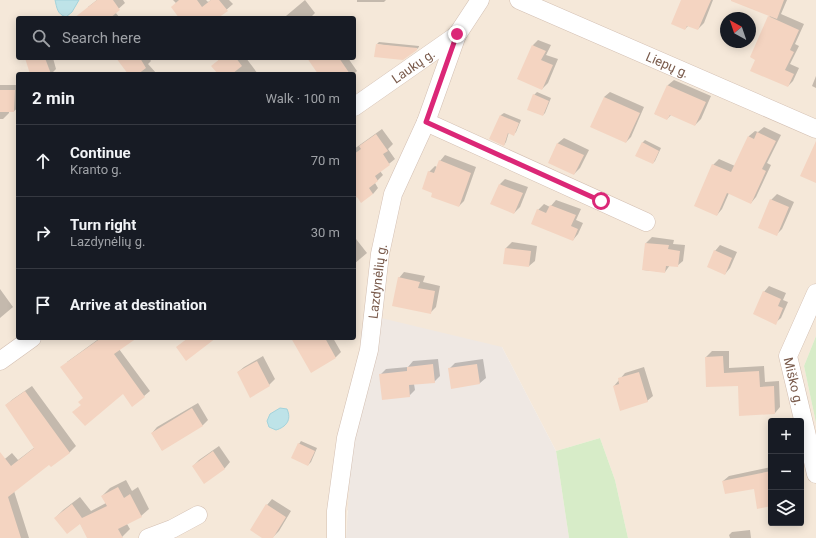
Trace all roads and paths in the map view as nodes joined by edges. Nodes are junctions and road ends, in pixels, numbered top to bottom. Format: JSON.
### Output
{"nodes":[{"id":1,"x":480,"y":0,"type":"edge"},
{"id":2,"x":519,"y":0,"type":"edge"},
{"id":3,"x":457,"y":34,"type":"junction"},
{"id":4,"x":356,"y":105,"type":"edge"},
{"id":5,"x":426,"y":122,"type":"junction"},
{"id":6,"x":816,"y":129,"type":"edge"},
{"id":7,"x":646,"y":222,"type":"dead end"},
{"id":8,"x":816,"y":293,"type":"edge"},
{"id":9,"x":29,"y":340,"type":"edge"},
{"id":10,"x":0,"y":361,"type":"edge"},
{"id":11,"x":816,"y":474,"type":"edge"},
{"id":12,"x":198,"y":515,"type":"dead end"},
{"id":13,"x":148,"y":538,"type":"edge"},
{"id":14,"x":336,"y":538,"type":"edge"}],
"edges":[{"from":1,"to":3,"type":"street","name":"Laukų g."},
{"from":2,"to":6,"type":"street","name":"Liepų g."},
{"from":3,"to":4,"type":"street","name":"Laukų g."},
{"from":3,"to":5,"type":"street","name":"Lazdynėlių g."},
{"from":5,"to":7,"type":"street"},
{"from":5,"to":14,"type":"street","name":"Lazdynėlių g."},
{"from":8,"to":11,"type":"street","name":"Miško g."},
{"from":9,"to":10,"type":"street"},
{"from":12,"to":13,"type":"street"}]}
